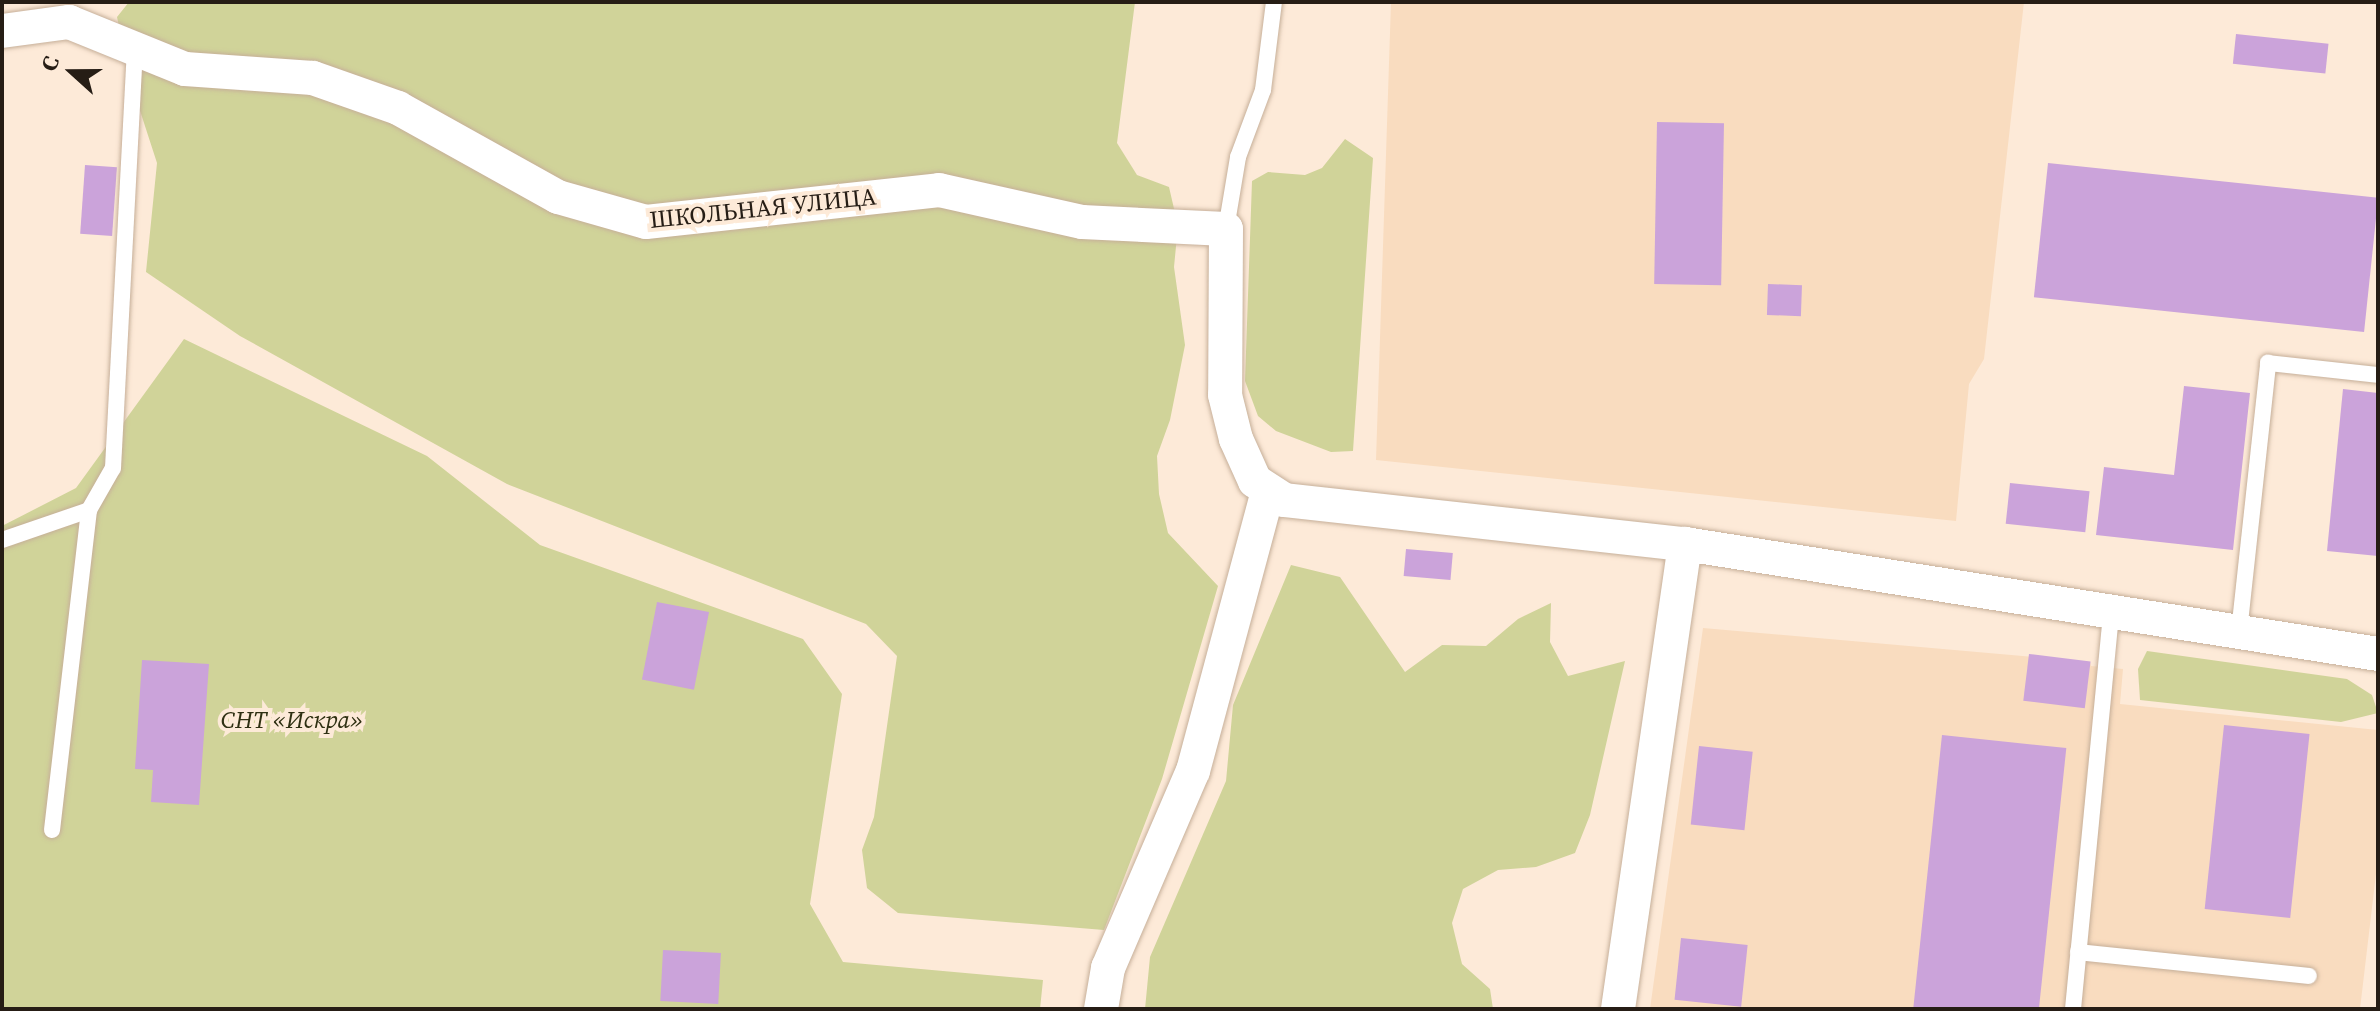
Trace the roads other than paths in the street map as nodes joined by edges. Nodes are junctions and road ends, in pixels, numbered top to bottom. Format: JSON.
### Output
{"nodes":[{"id":1,"x":1274,"y":2,"type":"edge"},
{"id":2,"x":2,"y":31,"type":"edge"},
{"id":3,"x":135,"y":49,"type":"junction"},
{"id":4,"x":1226,"y":229,"type":"junction"},
{"id":5,"x":2378,"y":375,"type":"edge"},
{"id":6,"x":1268,"y":492,"type":"junction"},
{"id":7,"x":89,"y":510,"type":"junction"},
{"id":8,"x":2,"y":540,"type":"edge"},
{"id":9,"x":1685,"y":544,"type":"junction"},
{"id":10,"x":2111,"y":614,"type":"junction"},
{"id":11,"x":2239,"y":632,"type":"junction"},
{"id":12,"x":2378,"y":654,"type":"edge"},
{"id":13,"x":52,"y":830,"type":"dead end"},
{"id":14,"x":2078,"y":952,"type":"junction"},
{"id":15,"x":2309,"y":976,"type":"dead end"},
{"id":16,"x":1101,"y":1009,"type":"edge"},
{"id":17,"x":1618,"y":1009,"type":"edge"},
{"id":18,"x":2073,"y":1009,"type":"edge"}],
"edges":[{"from":1,"to":4,"type":"lane"},
{"from":2,"to":3,"type":"street","name":"ШКОЛЬНАЯ УЛИЦА"},
{"from":3,"to":4,"type":"street","name":"ШКОЛЬНАЯ УЛИЦА"},
{"from":3,"to":7,"type":"lane"},
{"from":4,"to":6,"type":"street"},
{"from":5,"to":11,"type":"lane"},
{"from":6,"to":9,"type":"street"},
{"from":6,"to":16,"type":"street"},
{"from":7,"to":8,"type":"lane"},
{"from":7,"to":13,"type":"lane"},
{"from":9,"to":10,"type":"street"},
{"from":9,"to":17,"type":"street"},
{"from":10,"to":11,"type":"street"},
{"from":10,"to":14,"type":"lane"},
{"from":11,"to":12,"type":"street"},
{"from":14,"to":15,"type":"lane"},
{"from":14,"to":18,"type":"lane"}]}
